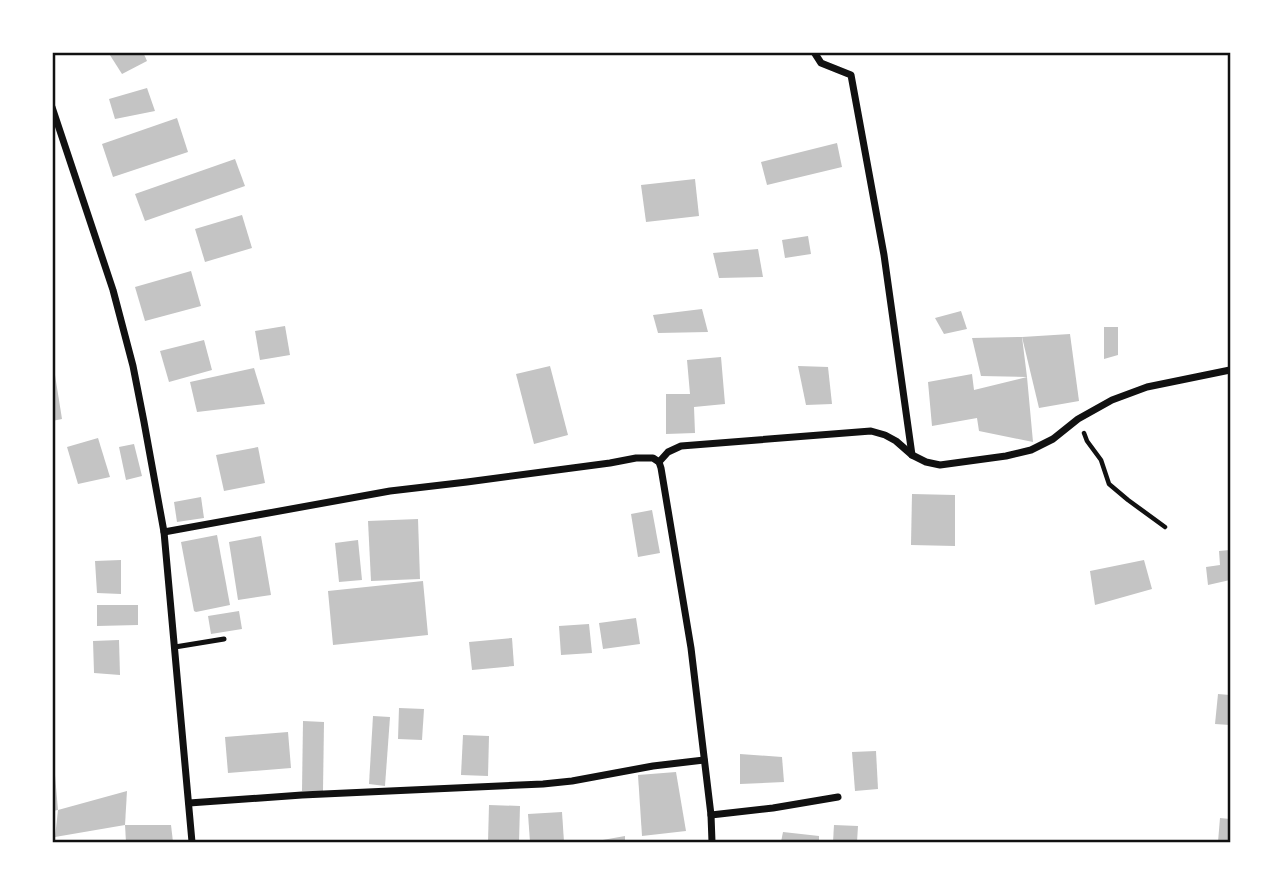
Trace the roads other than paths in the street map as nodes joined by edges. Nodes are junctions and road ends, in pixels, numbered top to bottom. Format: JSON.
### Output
{"nodes":[{"id":1,"x":814,"y":52,"type":"edge"},
{"id":2,"x":52,"y":107,"type":"edge"},
{"id":3,"x":1230,"y":370,"type":"edge"},
{"id":4,"x":912,"y":454,"type":"junction"},
{"id":5,"x":659,"y":462,"type":"junction"},
{"id":6,"x":164,"y":533,"type":"junction"},
{"id":7,"x":223,"y":639,"type":"dead end"},
{"id":8,"x":175,"y":647,"type":"junction"},
{"id":9,"x":704,"y":760,"type":"junction"},
{"id":10,"x":838,"y":797,"type":"dead end"},
{"id":11,"x":189,"y":803,"type":"junction"},
{"id":12,"x":711,"y":815,"type":"junction"},
{"id":13,"x":192,"y":842,"type":"edge"},
{"id":14,"x":712,"y":842,"type":"edge"}],
"edges":[{"from":1,"to":4,"type":"street"},
{"from":2,"to":6,"type":"street"},
{"from":3,"to":4,"type":"street"},
{"from":4,"to":5,"type":"street"},
{"from":5,"to":6,"type":"street"},
{"from":5,"to":9,"type":"street"},
{"from":6,"to":8,"type":"street"},
{"from":7,"to":8,"type":"lane"},
{"from":8,"to":11,"type":"street"},
{"from":9,"to":11,"type":"street"},
{"from":9,"to":12,"type":"street"},
{"from":10,"to":12,"type":"street"},
{"from":11,"to":13,"type":"street"},
{"from":12,"to":14,"type":"street"}]}
